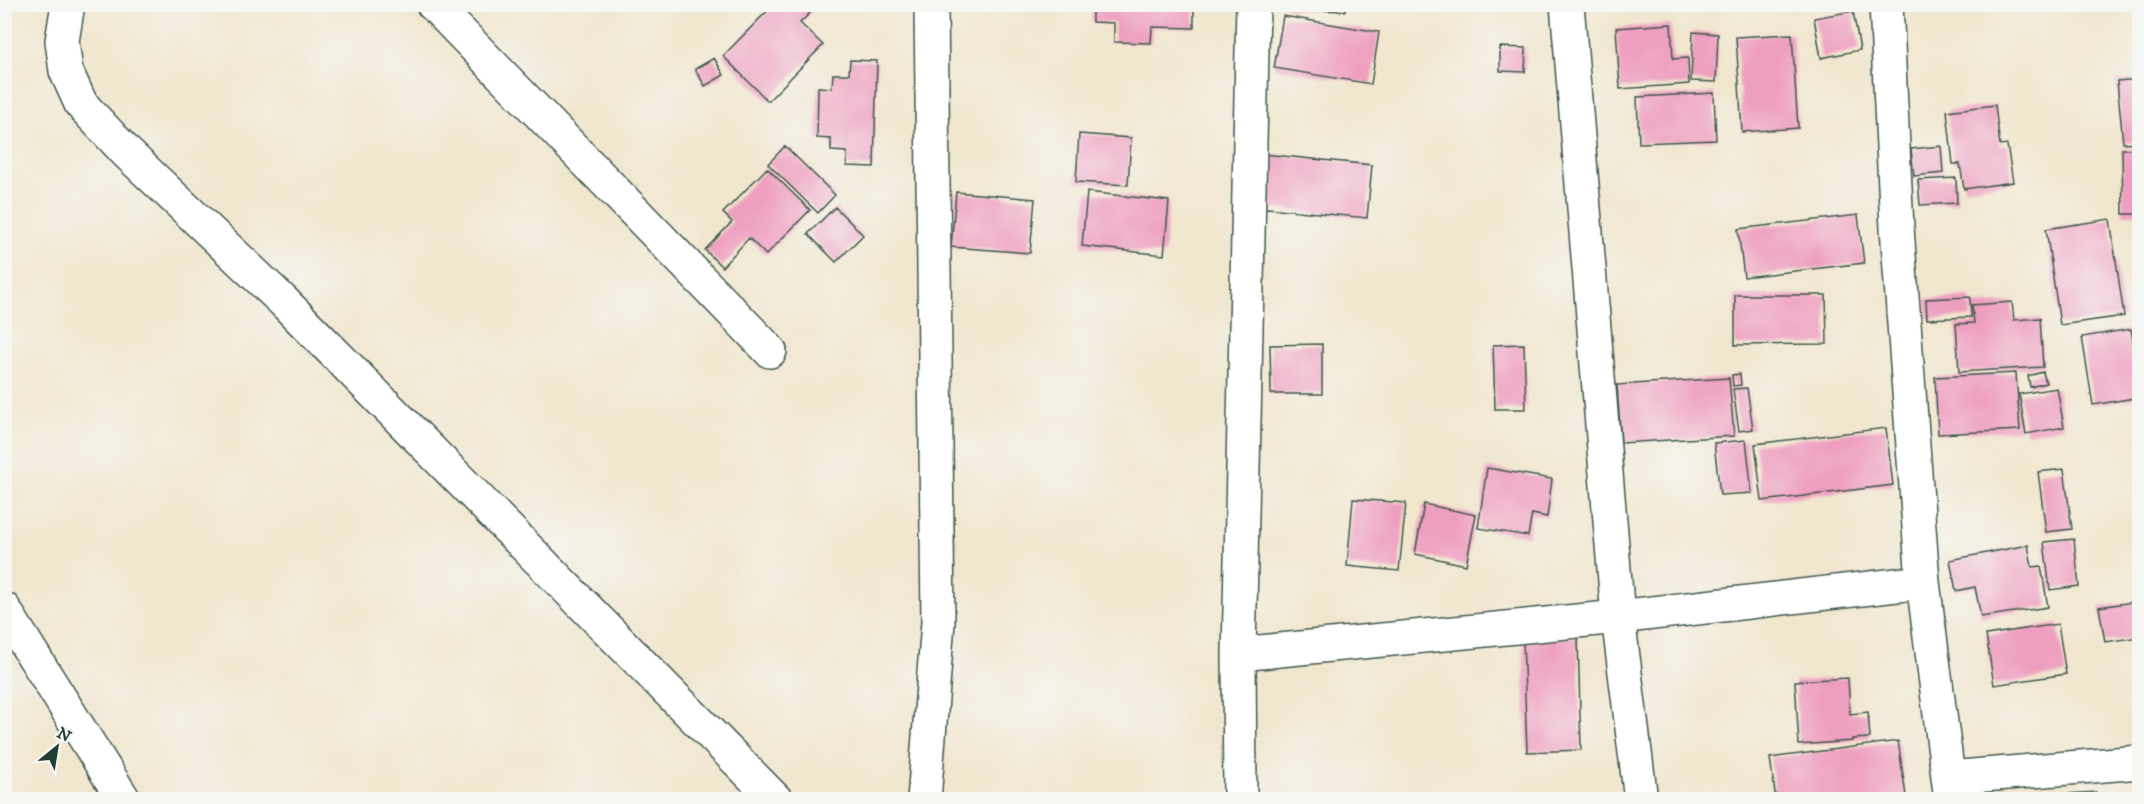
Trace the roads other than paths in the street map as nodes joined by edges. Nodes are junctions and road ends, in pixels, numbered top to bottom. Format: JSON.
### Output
{"nodes":[{"id":1,"x":68,"y":4,"type":"edge"},
{"id":2,"x":433,"y":4,"type":"edge"},
{"id":3,"x":931,"y":4,"type":"edge"},
{"id":4,"x":1253,"y":4,"type":"edge"},
{"id":5,"x":1568,"y":4,"type":"edge"},
{"id":6,"x":1886,"y":4,"type":"edge"},
{"id":7,"x":770,"y":351,"type":"dead end"},
{"id":8,"x":1923,"y":582,"type":"junction"},
{"id":9,"x":4,"y":609,"type":"edge"},
{"id":10,"x":1618,"y":617,"type":"junction"},
{"id":11,"x":1239,"y":654,"type":"junction"},
{"id":12,"x":2139,"y":762,"type":"edge"},
{"id":13,"x":1949,"y":789,"type":"edge"},
{"id":14,"x":124,"y":800,"type":"edge"},
{"id":15,"x":776,"y":800,"type":"edge"},
{"id":16,"x":924,"y":800,"type":"edge"},
{"id":17,"x":1240,"y":800,"type":"edge"},
{"id":18,"x":1641,"y":800,"type":"edge"}],
"edges":[{"from":1,"to":15,"type":"street"},
{"from":2,"to":7,"type":"street"},
{"from":3,"to":16,"type":"street"},
{"from":4,"to":11,"type":"street"},
{"from":5,"to":10,"type":"street"},
{"from":6,"to":8,"type":"street"},
{"from":8,"to":10,"type":"street"},
{"from":8,"to":13,"type":"street"},
{"from":9,"to":14,"type":"street"},
{"from":10,"to":11,"type":"street"},
{"from":10,"to":18,"type":"street"},
{"from":11,"to":17,"type":"street"},
{"from":12,"to":13,"type":"street"}]}
